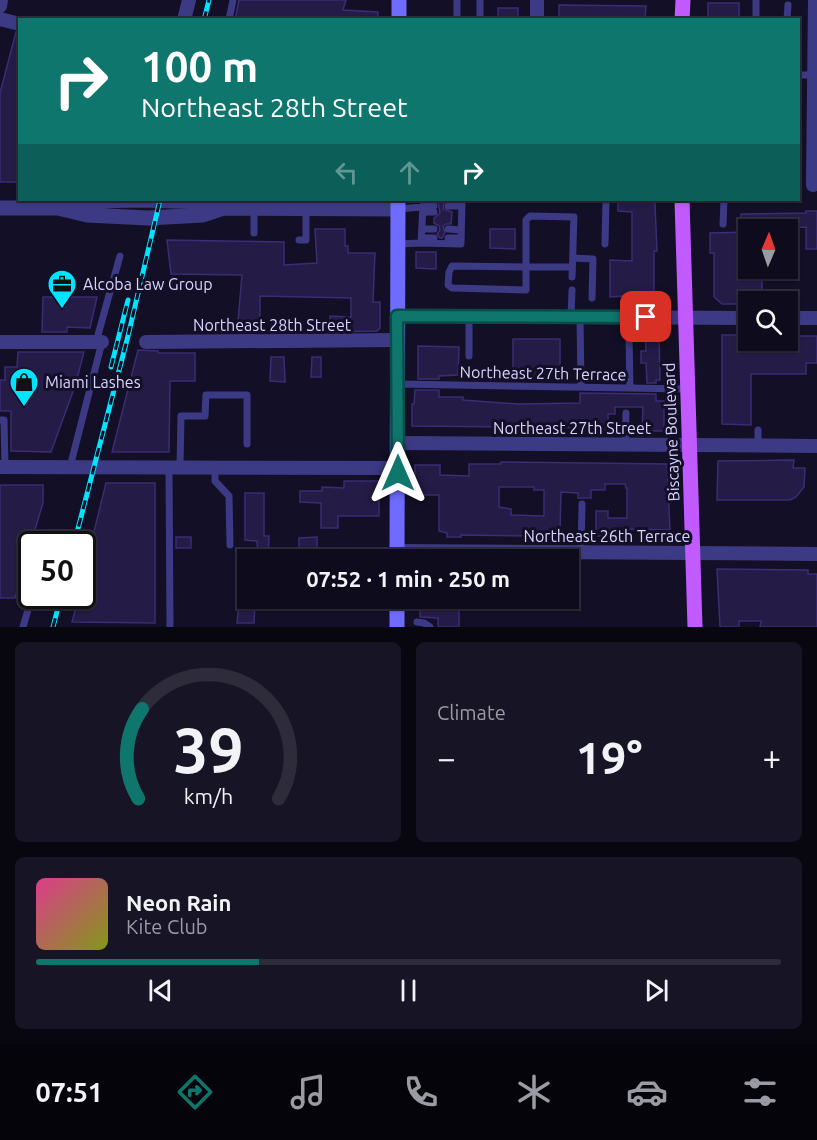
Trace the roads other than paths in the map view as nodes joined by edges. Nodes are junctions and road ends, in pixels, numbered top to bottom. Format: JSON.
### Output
{"nodes":[{"id":1,"x":2,"y":0,"type":"edge"},
{"id":2,"x":189,"y":0,"type":"edge"},
{"id":3,"x":233,"y":0,"type":"edge"},
{"id":4,"x":399,"y":0,"type":"edge"},
{"id":5,"x":457,"y":0,"type":"edge"},
{"id":6,"x":480,"y":0,"type":"edge"},
{"id":7,"x":537,"y":0,"type":"edge"},
{"id":8,"x":682,"y":0,"type":"edge"},
{"id":9,"x":756,"y":0,"type":"edge"},
{"id":10,"x":815,"y":0,"type":"edge"},
{"id":11,"x":788,"y":5,"type":"dead end"},
{"id":12,"x":0,"y":6,"type":"edge"},
{"id":13,"x":184,"y":18,"type":"edge"},
{"id":14,"x":229,"y":18,"type":"edge"},
{"id":15,"x":399,"y":18,"type":"edge"},
{"id":16,"x":457,"y":18,"type":"edge"},
{"id":17,"x":480,"y":18,"type":"edge"},
{"id":18,"x":537,"y":18,"type":"edge"},
{"id":19,"x":682,"y":18,"type":"edge"},
{"id":20,"x":756,"y":18,"type":"edge"},
{"id":21,"x":787,"y":18,"type":"edge"},
{"id":22,"x":0,"y":19,"type":"edge"},
{"id":23,"x":18,"y":24,"type":"edge"},
{"id":24,"x":815,"y":69,"type":"edge"},
{"id":25,"x":800,"y":74,"type":"edge"},
{"id":26,"x":815,"y":185,"type":"edge"},
{"id":27,"x":88,"y":201,"type":"edge"},
{"id":28,"x":198,"y":201,"type":"edge"},
{"id":29,"x":606,"y":201,"type":"edge"},
{"id":30,"x":682,"y":201,"type":"edge"},
{"id":31,"x":724,"y":201,"type":"edge"},
{"id":32,"x":59,"y":204,"type":"edge"},
{"id":33,"x":398,"y":204,"type":"edge"},
{"id":34,"x":462,"y":206,"type":"edge"},
{"id":35,"x":0,"y":208,"type":"edge"},
{"id":36,"x":224,"y":208,"type":"junction"},
{"id":37,"x":254,"y":208,"type":"junction"},
{"id":38,"x":306,"y":208,"type":"junction"},
{"id":39,"x":423,"y":209,"type":"junction"},
{"id":40,"x":434,"y":209,"type":"dead end"},
{"id":41,"x":450,"y":209,"type":"dead end"},
{"id":42,"x":723,"y":225,"type":"dead end"},
{"id":43,"x":422,"y":229,"type":"junction"},
{"id":44,"x":434,"y":229,"type":"dead end"},
{"id":45,"x":254,"y":233,"type":"dead end"},
{"id":46,"x":448,"y":233,"type":"dead end"},
{"id":47,"x":461,"y":234,"type":"junction"},
{"id":48,"x":434,"y":238,"type":"dead end"},
{"id":49,"x":299,"y":240,"type":"dead end"},
{"id":50,"x":422,"y":241,"type":"junction"},
{"id":51,"x":398,"y":244,"type":"junction"},
{"id":52,"x":605,"y":244,"type":"dead end"},
{"id":53,"x":573,"y":254,"type":"junction"},
{"id":54,"x":120,"y":256,"type":"dead end"},
{"id":55,"x":526,"y":267,"type":"junction"},
{"id":56,"x":572,"y":267,"type":"junction"},
{"id":57,"x":572,"y":277,"type":"dead end"},
{"id":58,"x":572,"y":290,"type":"dead end"},
{"id":59,"x":592,"y":298,"type":"dead end"},
{"id":60,"x":397,"y":316,"type":"junction"},
{"id":61,"x":469,"y":317,"type":"junction"},
{"id":62,"x":576,"y":317,"type":"junction"},
{"id":63,"x":686,"y":317,"type":"junction"},
{"id":64,"x":738,"y":318,"type":"edge"},
{"id":65,"x":798,"y":318,"type":"edge"},
{"id":66,"x":817,"y":318,"type":"edge"},
{"id":67,"x":629,"y":336,"type":"dead end"},
{"id":68,"x":397,"y":340,"type":"junction"},
{"id":69,"x":0,"y":342,"type":"edge"},
{"id":70,"x":99,"y":342,"type":"junction"},
{"id":71,"x":146,"y":342,"type":"dead end"},
{"id":72,"x":469,"y":356,"type":"dead end"},
{"id":73,"x":399,"y":384,"type":"junction"},
{"id":74,"x":581,"y":387,"type":"junction"},
{"id":75,"x":630,"y":388,"type":"junction"},
{"id":76,"x":687,"y":388,"type":"junction"},
{"id":77,"x":626,"y":413,"type":"dead end"},
{"id":78,"x":0,"y":420,"type":"edge"},
{"id":79,"x":758,"y":430,"type":"dead end"},
{"id":80,"x":398,"y":443,"type":"junction"},
{"id":81,"x":247,"y":444,"type":"dead end"},
{"id":82,"x":625,"y":445,"type":"junction"},
{"id":83,"x":689,"y":445,"type":"junction"},
{"id":84,"x":758,"y":446,"type":"junction"},
{"id":85,"x":817,"y":446,"type":"edge"},
{"id":86,"x":3,"y":466,"type":"edge"},
{"id":87,"x":70,"y":466,"type":"junction"},
{"id":88,"x":174,"y":467,"type":"junction"},
{"id":89,"x":215,"y":467,"type":"junction"},
{"id":90,"x":398,"y":468,"type":"junction"},
{"id":91,"x":582,"y":504,"type":"dead end"},
{"id":92,"x":230,"y":545,"type":"dead end"},
{"id":93,"x":397,"y":549,"type":"edge"},
{"id":94,"x":581,"y":552,"type":"joint"},
{"id":95,"x":693,"y":553,"type":"junction"},
{"id":96,"x":817,"y":554,"type":"edge"},
{"id":97,"x":28,"y":609,"type":"edge"},
{"id":98,"x":397,"y":609,"type":"edge"},
{"id":99,"x":417,"y":622,"type":"dead end"},
{"id":100,"x":23,"y":627,"type":"edge"},
{"id":101,"x":170,"y":627,"type":"edge"},
{"id":102,"x":397,"y":627,"type":"edge"},
{"id":103,"x":430,"y":627,"type":"edge"},
{"id":104,"x":695,"y":627,"type":"edge"}],
"edges":[{"from":1,"to":12,"type":"street"},
{"from":2,"to":13,"type":"street"},
{"from":3,"to":14,"type":"lane"},
{"from":4,"to":15,"type":"main road"},
{"from":5,"to":16,"type":"lane"},
{"from":6,"to":17,"type":"lane"},
{"from":7,"to":18,"type":"street"},
{"from":8,"to":19,"type":"main road"},
{"from":9,"to":20,"type":"lane"},
{"from":10,"to":24,"type":"street"},
{"from":11,"to":21,"type":"lane"},
{"from":22,"to":23,"type":"street"},
{"from":24,"to":25,"type":"lane"},
{"from":24,"to":26,"type":"street"},
{"from":27,"to":32,"type":"street"},
{"from":28,"to":36,"type":"street"},
{"from":29,"to":52,"type":"lane"},
{"from":30,"to":63,"type":"main road","name":"Biscayne Boulevard"},
{"from":31,"to":42,"type":"lane"},
{"from":32,"to":35,"type":"street"},
{"from":32,"to":36,"type":"street"},
{"from":33,"to":38,"type":"street"},
{"from":33,"to":39,"type":"lane"},
{"from":33,"to":51,"type":"main road"},
{"from":34,"to":41,"type":"lane"},
{"from":34,"to":47,"type":"lane"},
{"from":36,"to":37,"type":"street"},
{"from":37,"to":38,"type":"street"},
{"from":37,"to":45,"type":"lane"},
{"from":38,"to":49,"type":"lane"},
{"from":39,"to":40,"type":"lane"},
{"from":39,"to":43,"type":"lane"},
{"from":43,"to":44,"type":"lane"},
{"from":43,"to":50,"type":"lane"},
{"from":46,"to":47,"type":"lane"},
{"from":47,"to":50,"type":"lane"},
{"from":48,"to":50,"type":"lane"},
{"from":50,"to":51,"type":"lane"},
{"from":51,"to":60,"type":"main road"},
{"from":53,"to":55,"type":"lane"},
{"from":53,"to":56,"type":"lane"},
{"from":53,"to":59,"type":"lane"},
{"from":54,"to":70,"type":"lane"},
{"from":55,"to":55,"type":"lane"},
{"from":55,"to":56,"type":"lane"},
{"from":56,"to":57,"type":"lane"},
{"from":58,"to":62,"type":"lane"},
{"from":60,"to":61,"type":"street"},
{"from":60,"to":68,"type":"main road"},
{"from":61,"to":62,"type":"street"},
{"from":61,"to":72,"type":"lane"},
{"from":62,"to":63,"type":"street"},
{"from":62,"to":74,"type":"lane"},
{"from":63,"to":64,"type":"street"},
{"from":63,"to":76,"type":"main road","name":"Biscayne Boulevard"},
{"from":65,"to":66,"type":"street"},
{"from":67,"to":75,"type":"lane"},
{"from":68,"to":71,"type":"street","name":"Northeast 28th Street"},
{"from":68,"to":73,"type":"main road"},
{"from":69,"to":70,"type":"street"},
{"from":70,"to":87,"type":"lane"},
{"from":73,"to":74,"type":"lane","name":"Northeast 27th Terrace"},
{"from":73,"to":80,"type":"main road"},
{"from":74,"to":75,"type":"lane","name":"Northeast 27th Terrace"},
{"from":75,"to":76,"type":"lane","name":"Northeast 27th Terrace"},
{"from":76,"to":83,"type":"main road","name":"Biscayne Boulevard"},
{"from":77,"to":82,"type":"lane"},
{"from":78,"to":86,"type":"lane"},
{"from":79,"to":84,"type":"lane"},
{"from":80,"to":82,"type":"street","name":"Northeast 27th Street"},
{"from":80,"to":90,"type":"main road"},
{"from":81,"to":88,"type":"lane"},
{"from":82,"to":83,"type":"street","name":"Northeast 27th Street"},
{"from":83,"to":84,"type":"street","name":"Northeast 27th Street"},
{"from":83,"to":95,"type":"main road","name":"Biscayne Boulevard"},
{"from":84,"to":85,"type":"street","name":"Northeast 27th Street"},
{"from":86,"to":87,"type":"street"},
{"from":87,"to":88,"type":"street"},
{"from":88,"to":89,"type":"street"},
{"from":88,"to":101,"type":"lane"},
{"from":89,"to":90,"type":"street"},
{"from":89,"to":92,"type":"lane"},
{"from":90,"to":93,"type":"main road"},
{"from":91,"to":94,"type":"lane"},
{"from":94,"to":95,"type":"street","name":"Northeast 26th Terrace"},
{"from":95,"to":96,"type":"street","name":"Northeast 26th Terrace"},
{"from":95,"to":104,"type":"main road","name":"Biscayne Boulevard"},
{"from":97,"to":100,"type":"lane"},
{"from":98,"to":102,"type":"main road"},
{"from":99,"to":103,"type":"lane"}]}
